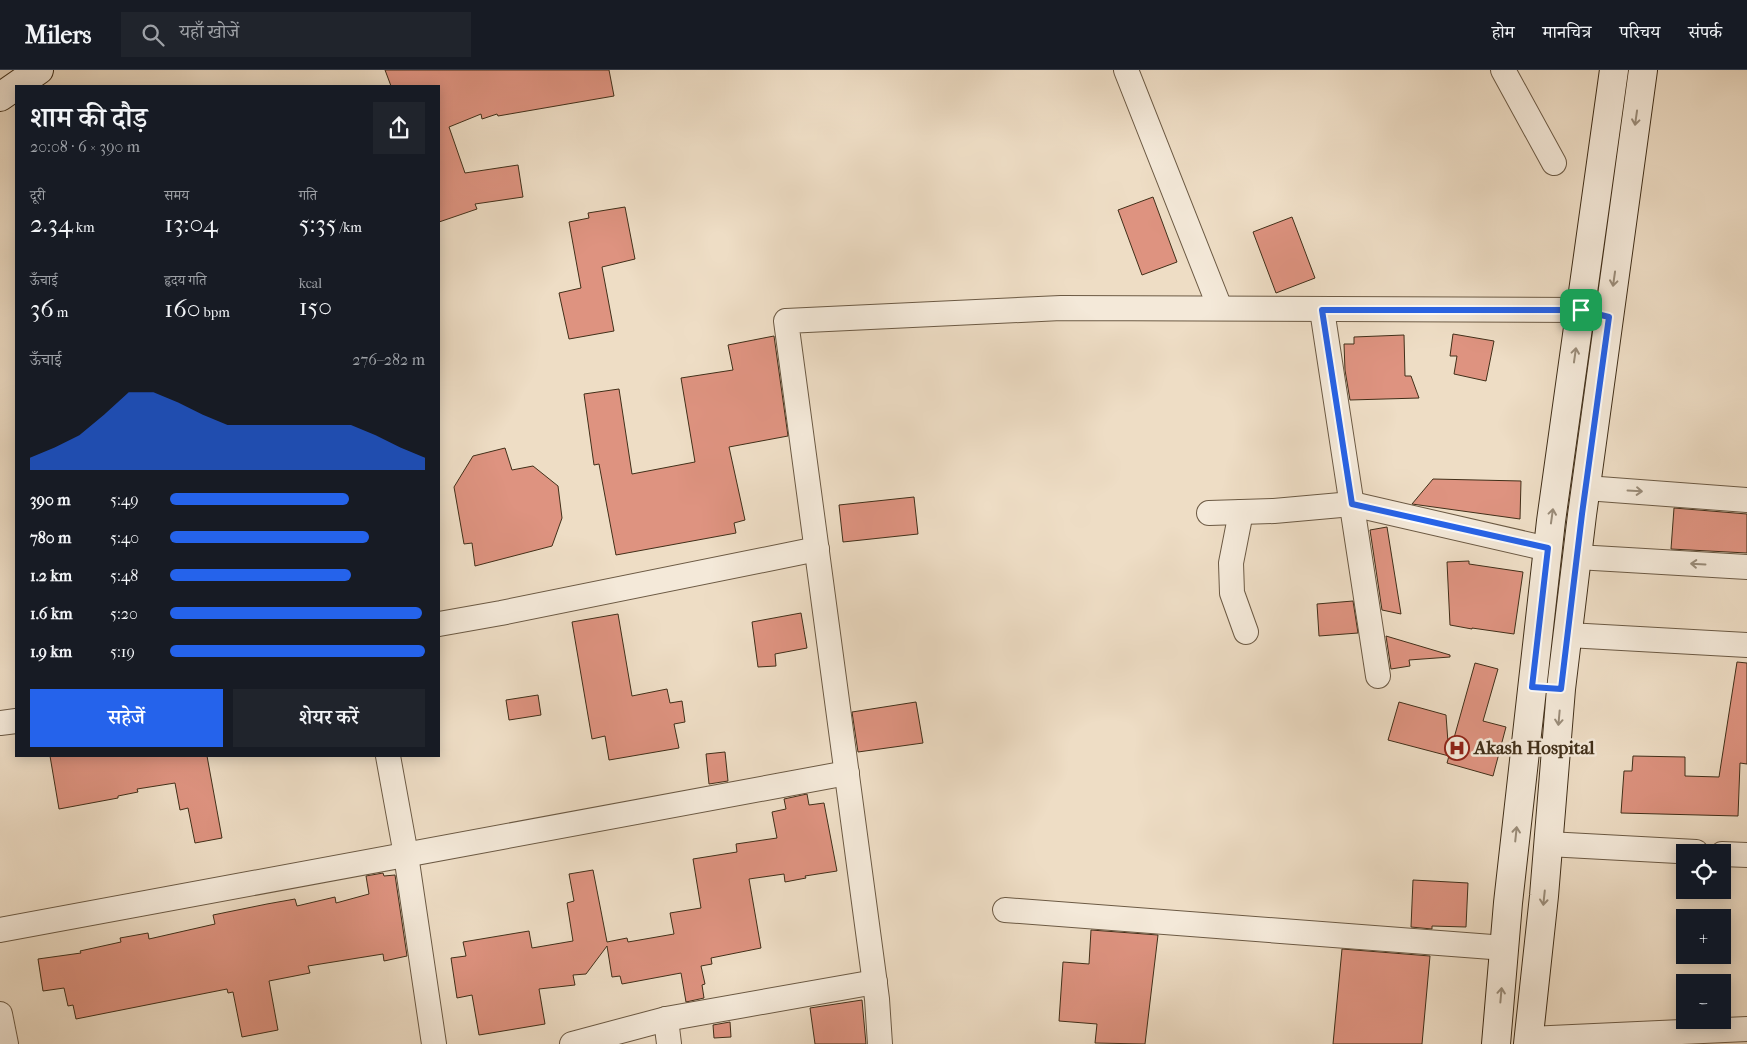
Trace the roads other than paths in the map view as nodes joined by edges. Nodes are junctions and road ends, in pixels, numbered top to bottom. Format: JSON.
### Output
{"nodes":[{"id":1,"x":39,"y":70,"type":"edge"},
{"id":2,"x":1126,"y":70,"type":"edge"},
{"id":3,"x":1503,"y":70,"type":"edge"},
{"id":4,"x":1614,"y":70,"type":"edge"},
{"id":5,"x":1643,"y":70,"type":"edge"},
{"id":6,"x":17,"y":85,"type":"edge"},
{"id":7,"x":15,"y":87,"type":"edge"},
{"id":8,"x":0,"y":97,"type":"edge"},
{"id":9,"x":1554,"y":163,"type":"dead end"},
{"id":10,"x":1220,"y":308,"type":"junction"},
{"id":11,"x":1322,"y":310,"type":"junction"},
{"id":12,"x":1581,"y":310,"type":"junction"},
{"id":13,"x":1609,"y":317,"type":"junction"},
{"id":14,"x":1586,"y":488,"type":"junction"},
{"id":15,"x":1747,"y":500,"type":"edge"},
{"id":16,"x":1352,"y":504,"type":"junction"},
{"id":17,"x":1241,"y":512,"type":"junction"},
{"id":18,"x":1209,"y":513,"type":"dead end"},
{"id":19,"x":1548,"y":548,"type":"junction"},
{"id":20,"x":816,"y":549,"type":"junction"},
{"id":21,"x":1578,"y":557,"type":"junction"},
{"id":22,"x":1747,"y":567,"type":"edge"},
{"id":23,"x":440,"y":624,"type":"edge"},
{"id":24,"x":1246,"y":632,"type":"dead end"},
{"id":25,"x":1568,"y":635,"type":"junction"},
{"id":26,"x":1747,"y":644,"type":"edge"},
{"id":27,"x":1378,"y":676,"type":"dead end"},
{"id":28,"x":1532,"y":687,"type":"junction"},
{"id":29,"x":1561,"y":689,"type":"junction"},
{"id":30,"x":15,"y":720,"type":"edge"},
{"id":31,"x":0,"y":723,"type":"edge"},
{"id":32,"x":388,"y":757,"type":"edge"},
{"id":33,"x":846,"y":773,"type":"junction"},
{"id":34,"x":1548,"y":844,"type":"junction"},
{"id":35,"x":1676,"y":851,"type":"edge"},
{"id":36,"x":406,"y":855,"type":"junction"},
{"id":37,"x":1731,"y":855,"type":"edge"},
{"id":38,"x":1747,"y":856,"type":"edge"},
{"id":39,"x":1005,"y":910,"type":"dead end"},
{"id":40,"x":0,"y":930,"type":"edge"},
{"id":41,"x":1505,"y":948,"type":"junction"},
{"id":42,"x":875,"y":982,"type":"junction"},
{"id":43,"x":0,"y":1014,"type":"edge"},
{"id":44,"x":666,"y":1019,"type":"junction"},
{"id":45,"x":1747,"y":1029,"type":"edge"},
{"id":46,"x":1529,"y":1041,"type":"edge"},
{"id":47,"x":6,"y":1044,"type":"edge"},
{"id":48,"x":434,"y":1044,"type":"edge"},
{"id":49,"x":572,"y":1044,"type":"edge"},
{"id":50,"x":669,"y":1044,"type":"edge"},
{"id":51,"x":880,"y":1044,"type":"edge"},
{"id":52,"x":1496,"y":1044,"type":"edge"}],
"edges":[{"from":1,"to":6,"type":"main road"},
{"from":2,"to":10,"type":"street"},
{"from":3,"to":9,"type":"street"},
{"from":4,"to":12,"type":"main road"},
{"from":5,"to":13,"type":"main road","one_way":true},
{"from":7,"to":8,"type":"main road"},
{"from":10,"to":11,"type":"street"},
{"from":10,"to":20,"type":"street"},
{"from":11,"to":12,"type":"street"},
{"from":11,"to":16,"type":"street"},
{"from":12,"to":13,"type":"street"},
{"from":19,"to":12,"type":"main road","one_way":true},
{"from":13,"to":14,"type":"main road"},
{"from":14,"to":15,"type":"street","one_way":true},
{"from":14,"to":21,"type":"main road"},
{"from":16,"to":17,"type":"street"},
{"from":16,"to":19,"type":"street"},
{"from":16,"to":27,"type":"street"},
{"from":17,"to":18,"type":"street"},
{"from":17,"to":24,"type":"street"},
{"from":19,"to":28,"type":"main road"},
{"from":20,"to":23,"type":"street"},
{"from":20,"to":33,"type":"street"},
{"from":22,"to":21,"type":"street","one_way":true},
{"from":21,"to":25,"type":"main road"},
{"from":25,"to":26,"type":"street"},
{"from":25,"to":29,"type":"main road"},
{"from":28,"to":29,"type":"main road"},
{"from":41,"to":28,"type":"main road","one_way":true},
{"from":29,"to":34,"type":"main road","one_way":true},
{"from":30,"to":31,"type":"street"},
{"from":32,"to":36,"type":"street"},
{"from":33,"to":36,"type":"street"},
{"from":33,"to":42,"type":"street"},
{"from":34,"to":35,"type":"street"},
{"from":34,"to":46,"type":"main road","one_way":true},
{"from":36,"to":40,"type":"street"},
{"from":36,"to":48,"type":"street"},
{"from":37,"to":38,"type":"street"},
{"from":39,"to":41,"type":"street"},
{"from":52,"to":41,"type":"main road","one_way":true},
{"from":42,"to":44,"type":"street"},
{"from":42,"to":51,"type":"street"},
{"from":43,"to":47,"type":"street"},
{"from":44,"to":49,"type":"street"},
{"from":44,"to":50,"type":"street"},
{"from":45,"to":46,"type":"street"}]}
